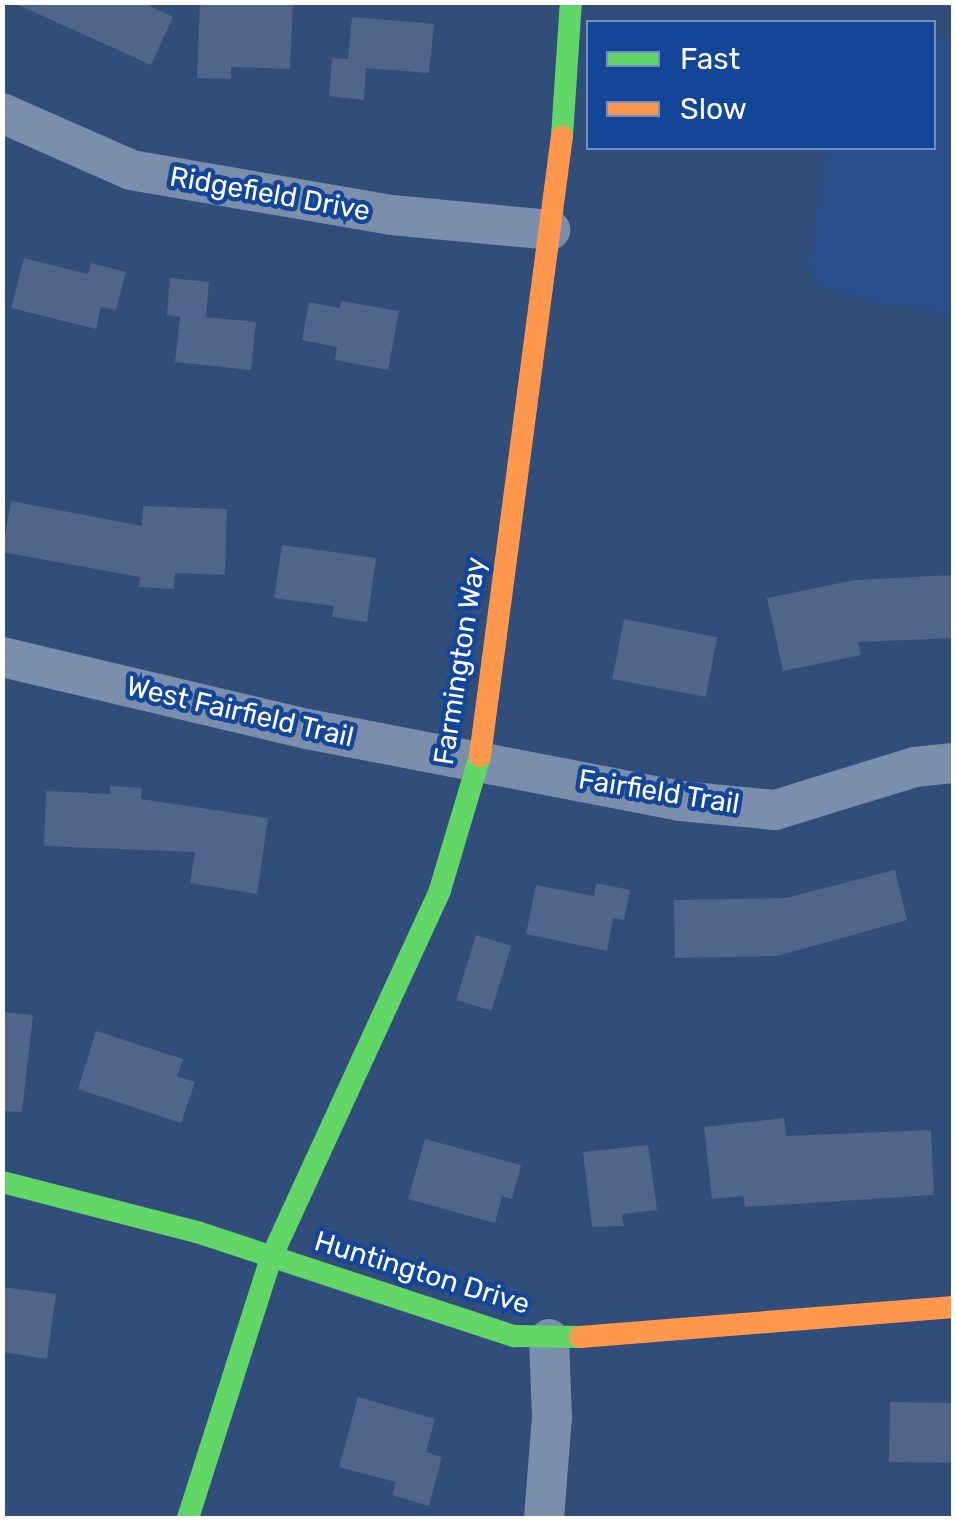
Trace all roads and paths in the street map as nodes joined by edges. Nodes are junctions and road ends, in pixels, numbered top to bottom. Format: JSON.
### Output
{"nodes":[{"id":1,"x":571,"y":2,"type":"edge"},
{"id":2,"x":2,"y":113,"type":"edge"},
{"id":3,"x":550,"y":230,"type":"junction"},
{"id":4,"x":2,"y":657,"type":"edge"},
{"id":5,"x":479,"y":760,"type":"junction"},
{"id":6,"x":954,"y":763,"type":"edge"},
{"id":7,"x":2,"y":1182,"type":"edge"},
{"id":8,"x":271,"y":1258,"type":"junction"},
{"id":9,"x":954,"y":1307,"type":"edge"},
{"id":10,"x":548,"y":1340,"type":"junction"},
{"id":11,"x":188,"y":1518,"type":"edge"},
{"id":12,"x":544,"y":1518,"type":"edge"}],
"edges":[{"from":1,"to":3,"type":"street","name":"Farmington Way"},
{"from":2,"to":3,"type":"street","name":"Ridgefield Drive"},
{"from":3,"to":5,"type":"street","name":"Farmington Way"},
{"from":4,"to":5,"type":"street","name":"West Fairfield Trail"},
{"from":5,"to":6,"type":"street","name":"Fairfield Trail"},
{"from":5,"to":8,"type":"street","name":"Farmington Way"},
{"from":7,"to":8,"type":"street","name":"Huntington Drive"},
{"from":8,"to":10,"type":"street","name":"Huntington Drive"},
{"from":8,"to":11,"type":"street","name":"Farmington Way"},
{"from":9,"to":10,"type":"street","name":"Huntington Drive"},
{"from":10,"to":12,"type":"street"}]}
